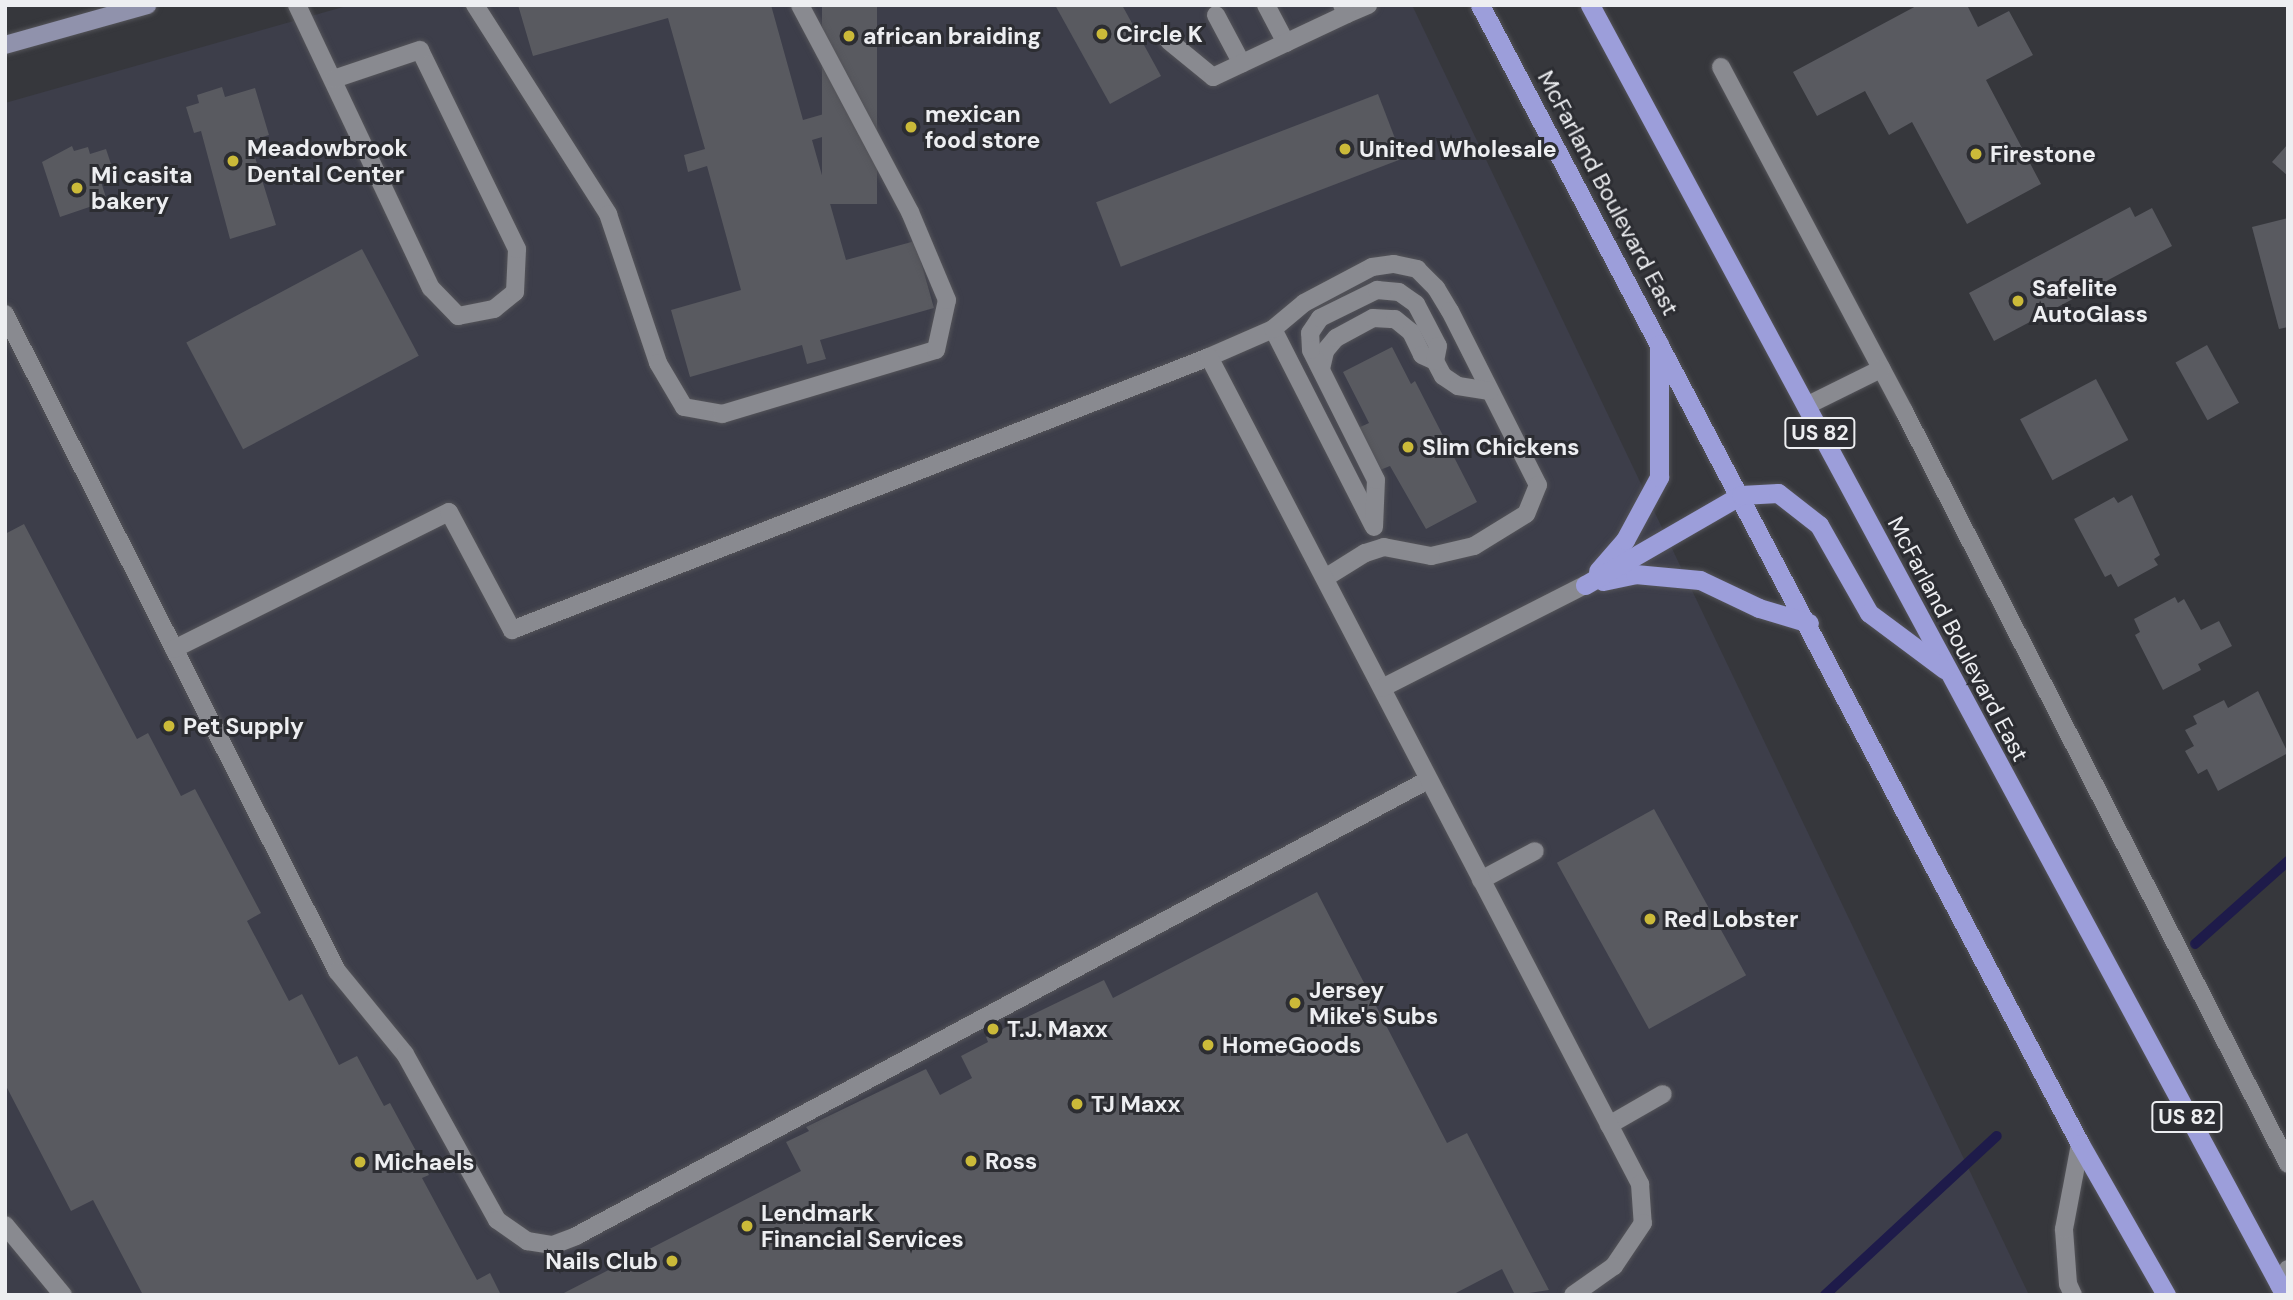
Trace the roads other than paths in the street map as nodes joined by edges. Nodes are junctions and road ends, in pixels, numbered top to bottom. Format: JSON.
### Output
{"nodes":[{"id":1,"x":146,"y":5,"type":"edge"},
{"id":2,"x":297,"y":5,"type":"edge"},
{"id":3,"x":475,"y":5,"type":"edge"},
{"id":4,"x":800,"y":5,"type":"edge"},
{"id":5,"x":1266,"y":5,"type":"edge"},
{"id":6,"x":1368,"y":5,"type":"edge"},
{"id":7,"x":1480,"y":5,"type":"edge"},
{"id":8,"x":1590,"y":5,"type":"edge"},
{"id":9,"x":1344,"y":10,"type":"edge"},
{"id":10,"x":1216,"y":15,"type":"dead end"},
{"id":11,"x":1600,"y":15,"type":"edge"},
{"id":12,"x":1169,"y":41,"type":"dead end"},
{"id":13,"x":1286,"y":43,"type":"junction"},
{"id":14,"x":5,"y":45,"type":"edge"},
{"id":15,"x":1242,"y":64,"type":"junction"},
{"id":16,"x":1721,"y":67,"type":"dead end"},
{"id":17,"x":334,"y":79,"type":"junction"},
{"id":18,"x":5,"y":314,"type":"edge"},
{"id":19,"x":1273,"y":329,"type":"junction"},
{"id":20,"x":1659,"y":341,"type":"junction"},
{"id":21,"x":1209,"y":357,"type":"junction"},
{"id":22,"x":1435,"y":361,"type":"junction"},
{"id":23,"x":1321,"y":369,"type":"junction"},
{"id":24,"x":1881,"y":369,"type":"junction"},
{"id":25,"x":1490,"y":391,"type":"junction"},
{"id":26,"x":1806,"y":406,"type":"junction"},
{"id":27,"x":1741,"y":495,"type":"junction"},
{"id":28,"x":1374,"y":527,"type":"junction"},
{"id":29,"x":1384,"y":547,"type":"junction"},
{"id":30,"x":1325,"y":578,"type":"junction"},
{"id":31,"x":1585,"y":585,"type":"junction"},
{"id":32,"x":1809,"y":623,"type":"junction"},
{"id":33,"x":174,"y":649,"type":"junction"},
{"id":34,"x":1949,"y":673,"type":"junction"},
{"id":35,"x":1382,"y":688,"type":"junction"},
{"id":36,"x":1428,"y":780,"type":"junction"},
{"id":37,"x":1535,"y":851,"type":"dead end"},
{"id":38,"x":1481,"y":880,"type":"junction"},
{"id":39,"x":1663,"y":1094,"type":"dead end"},
{"id":40,"x":1609,"y":1125,"type":"junction"},
{"id":41,"x":2080,"y":1143,"type":"junction"},
{"id":42,"x":2288,"y":1164,"type":"edge"},
{"id":43,"x":5,"y":1225,"type":"edge"},
{"id":44,"x":2284,"y":1283,"type":"edge"},
{"id":45,"x":63,"y":1295,"type":"edge"},
{"id":46,"x":1573,"y":1295,"type":"edge"},
{"id":47,"x":2073,"y":1295,"type":"edge"},
{"id":48,"x":2166,"y":1295,"type":"edge"}],
"edges":[{"from":1,"to":14,"type":"main road"},
{"from":2,"to":17,"type":"street"},
{"from":3,"to":4,"type":"street"},
{"from":5,"to":13,"type":"street"},
{"from":6,"to":9,"type":"street"},
{"from":7,"to":20,"type":"highway","name":"McFarland Boulevard East"},
{"from":8,"to":11,"type":"highway","name":"McFarland Boulevard East","number":"US 82"},
{"from":9,"to":13,"type":"street"},
{"from":10,"to":15,"type":"street"},
{"from":11,"to":26,"type":"highway","name":"McFarland Boulevard East","number":"US 82"},
{"from":12,"to":15,"type":"street"},
{"from":13,"to":15,"type":"street"},
{"from":16,"to":24,"type":"street"},
{"from":17,"to":17,"type":"street"},
{"from":18,"to":33,"type":"street"},
{"from":19,"to":21,"type":"street"},
{"from":19,"to":25,"type":"street"},
{"from":19,"to":28,"type":"street"},
{"from":20,"to":27,"type":"highway","name":"McFarland Boulevard East"},
{"from":20,"to":31,"type":"highway"},
{"from":21,"to":30,"type":"street"},
{"from":21,"to":33,"type":"street"},
{"from":22,"to":23,"type":"street"},
{"from":22,"to":23,"type":"street"},
{"from":22,"to":25,"type":"street"},
{"from":23,"to":28,"type":"street"},
{"from":24,"to":26,"type":"street"},
{"from":24,"to":42,"type":"street"},
{"from":25,"to":29,"type":"street"},
{"from":26,"to":34,"type":"highway","name":"McFarland Boulevard East","number":"US 82"},
{"from":27,"to":31,"type":"highway"},
{"from":27,"to":32,"type":"highway","name":"McFarland Boulevard East"},
{"from":27,"to":34,"type":"highway"},
{"from":28,"to":29,"type":"street"},
{"from":29,"to":30,"type":"street"},
{"from":30,"to":35,"type":"street"},
{"from":31,"to":32,"type":"highway"},
{"from":31,"to":35,"type":"street"},
{"from":32,"to":41,"type":"highway","name":"McFarland Boulevard East"},
{"from":33,"to":36,"type":"street"},
{"from":34,"to":44,"type":"highway","name":"McFarland Boulevard East","number":"US 82"},
{"from":35,"to":36,"type":"street"},
{"from":36,"to":38,"type":"street"},
{"from":37,"to":38,"type":"street"},
{"from":38,"to":40,"type":"street"},
{"from":39,"to":40,"type":"street"},
{"from":40,"to":46,"type":"street"},
{"from":41,"to":47,"type":"street"},
{"from":41,"to":48,"type":"highway","name":"McFarland Boulevard East"},
{"from":43,"to":45,"type":"street"}]}
